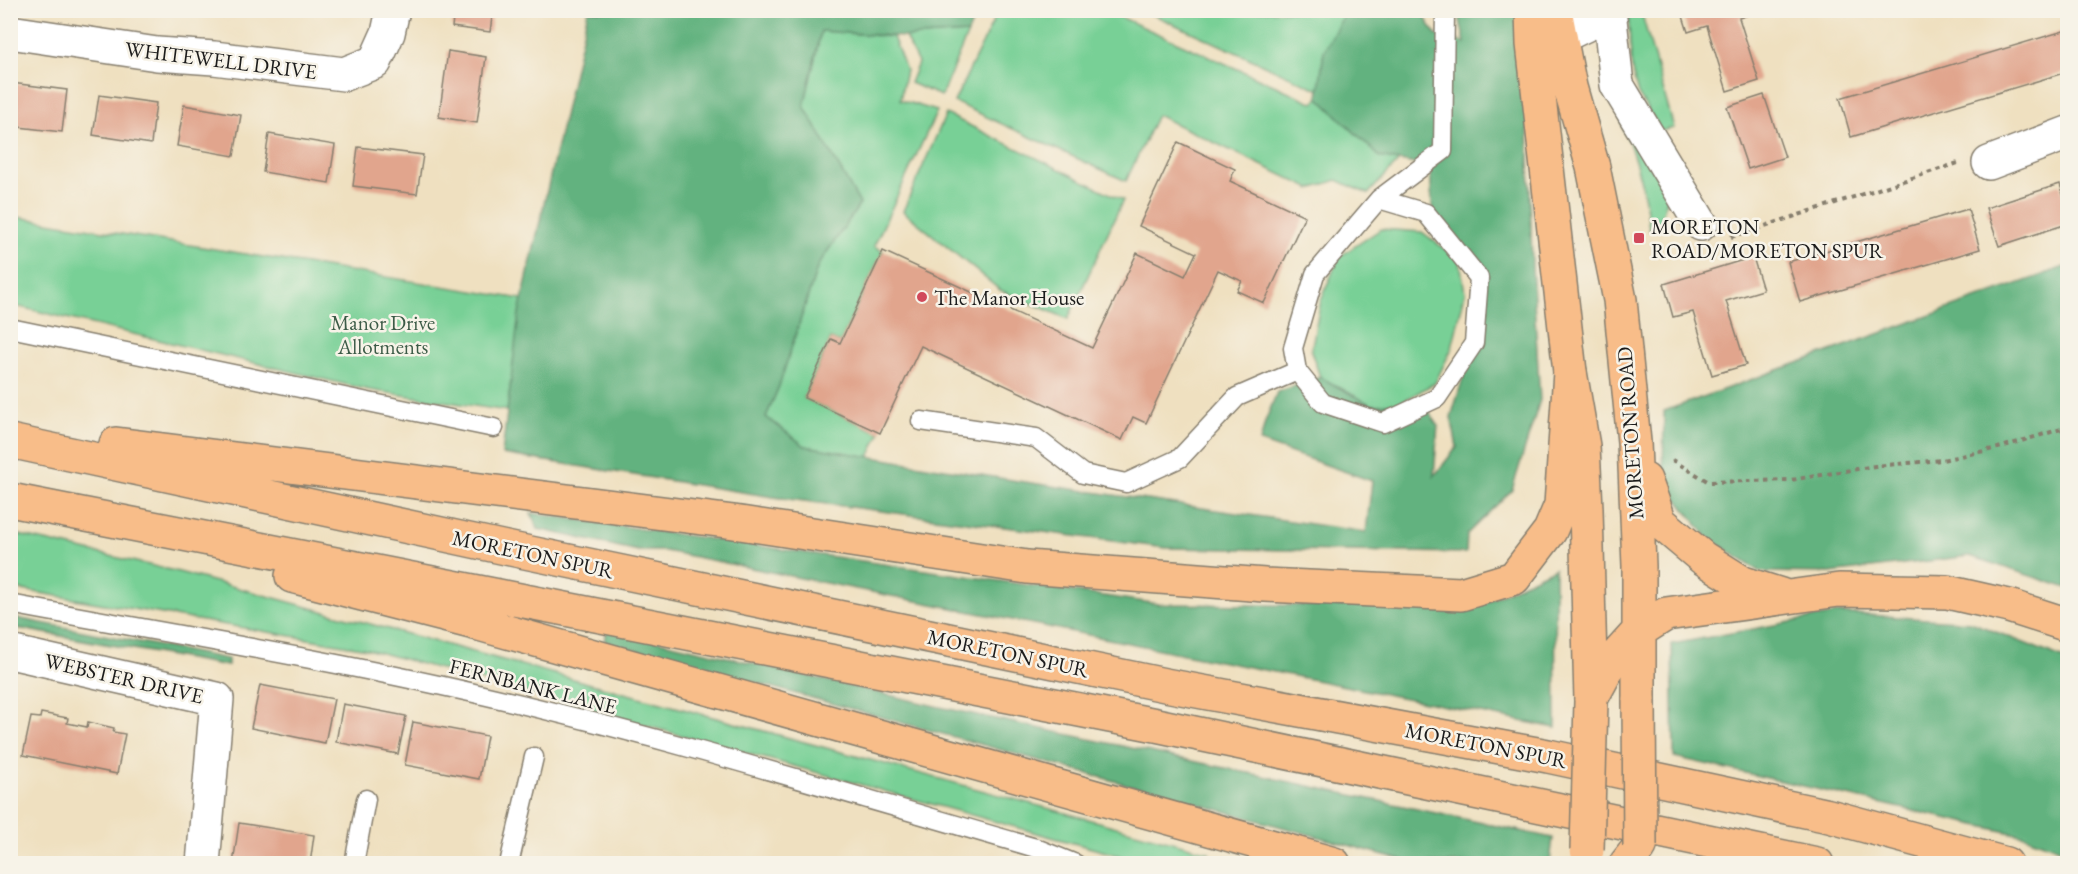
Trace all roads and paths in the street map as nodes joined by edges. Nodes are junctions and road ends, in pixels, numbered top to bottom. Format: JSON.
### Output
{"nodes":[{"id":1,"x":393,"y":10,"type":"edge"},
{"id":2,"x":1445,"y":10,"type":"edge"},
{"id":3,"x":1532,"y":10,"type":"edge"},
{"id":4,"x":1610,"y":12,"type":"edge"},
{"id":5,"x":1558,"y":24,"type":"edge"},
{"id":6,"x":10,"y":32,"type":"edge"},
{"id":7,"x":2067,"y":133,"type":"edge"},
{"id":8,"x":1989,"y":163,"type":"joint"},
{"id":9,"x":1379,"y":199,"type":"junction"},
{"id":10,"x":1701,"y":224,"type":"joint"},
{"id":11,"x":10,"y":327,"type":"edge"},
{"id":12,"x":1298,"y":371,"type":"junction"},
{"id":13,"x":1570,"y":372,"type":"junction"},
{"id":14,"x":921,"y":421,"type":"dead end"},
{"id":15,"x":2067,"y":427,"type":"edge"},
{"id":16,"x":494,"y":428,"type":"dead end"},
{"id":17,"x":10,"y":432,"type":"edge"},
{"id":18,"x":10,"y":441,"type":"edge"},
{"id":19,"x":1634,"y":450,"type":"junction"},
{"id":20,"x":10,"y":502,"type":"edge"},
{"id":21,"x":1787,"y":597,"type":"junction"},
{"id":22,"x":10,"y":604,"type":"edge"},
{"id":23,"x":2067,"y":625,"type":"edge"},
{"id":24,"x":1639,"y":631,"type":"junction"},
{"id":25,"x":10,"y":652,"type":"edge"},
{"id":26,"x":1591,"y":700,"type":"junction"},
{"id":27,"x":534,"y":757,"type":"dead end"},
{"id":28,"x":366,"y":799,"type":"dead end"},
{"id":29,"x":1587,"y":857,"type":"edge"},
{"id":30,"x":1636,"y":858,"type":"edge"},
{"id":31,"x":203,"y":864,"type":"edge"},
{"id":32,"x":354,"y":864,"type":"edge"},
{"id":33,"x":509,"y":864,"type":"edge"},
{"id":34,"x":1076,"y":864,"type":"edge"},
{"id":35,"x":1334,"y":864,"type":"edge"},
{"id":36,"x":1817,"y":864,"type":"edge"},
{"id":37,"x":2006,"y":864,"type":"edge"}],
"edges":[{"from":1,"to":6,"type":"street","name":"WHITEWELL DRIVE"},
{"from":2,"to":9,"type":"lane"},
{"from":3,"to":13,"type":"main road"},
{"from":4,"to":5,"type":"street"},
{"from":4,"to":10,"type":"street"},
{"from":5,"to":19,"type":"main road","name":"MORETON ROAD"},
{"from":7,"to":8,"type":"street"},
{"from":8,"to":10,"type":"path"},
{"from":9,"to":12,"type":"lane"},
{"from":9,"to":12,"type":"lane"},
{"from":11,"to":16,"type":"lane"},
{"from":12,"to":14,"type":"lane"},
{"from":13,"to":17,"type":"main road"},
{"from":13,"to":26,"type":"main road"},
{"from":15,"to":19,"type":"path"},
{"from":18,"to":37,"type":"main road","name":"MORETON SPUR"},
{"from":19,"to":21,"type":"main road"},
{"from":19,"to":24,"type":"main road","name":"MORETON ROAD"},
{"from":20,"to":35,"type":"main road"},
{"from":20,"to":36,"type":"main road","name":"MORETON SPUR"},
{"from":21,"to":23,"type":"main road"},
{"from":21,"to":24,"type":"main road"},
{"from":22,"to":34,"type":"lane","name":"FERNBANK LANE"},
{"from":24,"to":26,"type":"main road"},
{"from":24,"to":30,"type":"main road","name":"MORETON ROAD","bridge":true},
{"from":25,"to":31,"type":"street","name":"WEBSTER DRIVE"},
{"from":26,"to":29,"type":"main road","bridge":true},
{"from":27,"to":33,"type":"lane"},
{"from":28,"to":32,"type":"lane"}]}
